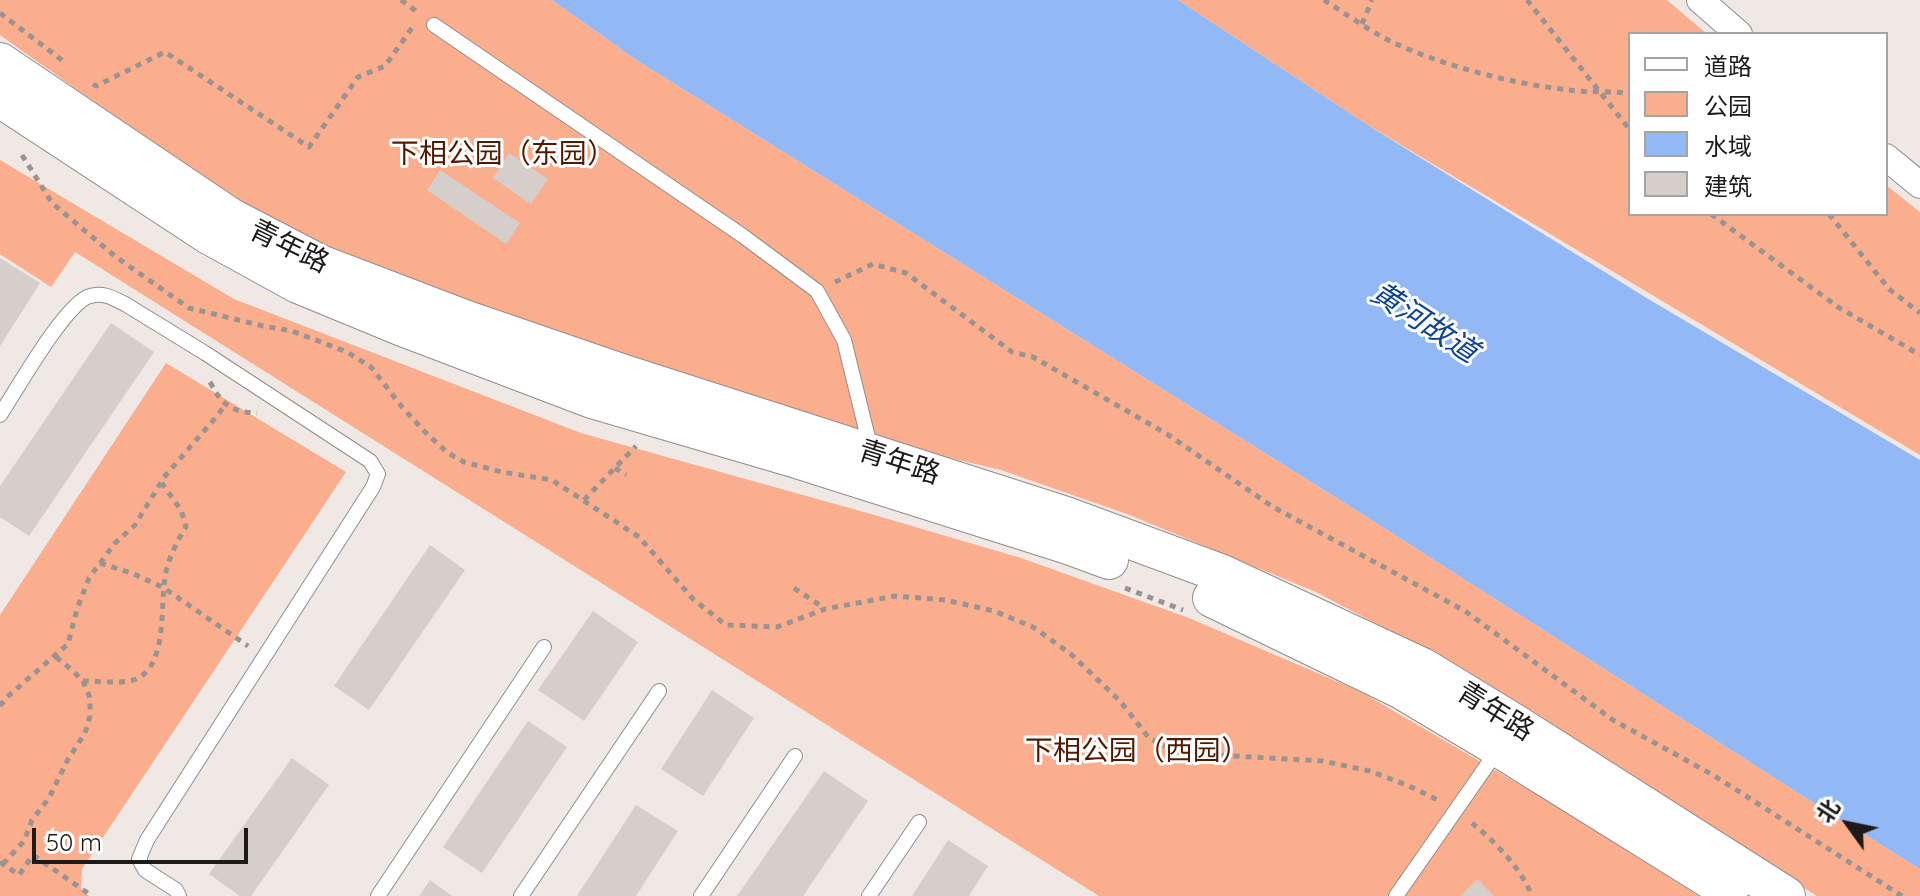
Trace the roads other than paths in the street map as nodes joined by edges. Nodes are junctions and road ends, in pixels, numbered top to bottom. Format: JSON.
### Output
{"nodes":[{"id":1,"x":1700,"y":0,"type":"edge"},
{"id":2,"x":434,"y":25,"type":"road end"},
{"id":3,"x":1737,"y":32,"type":"edge"},
{"id":4,"x":0,"y":48,"type":"edge"},
{"id":5,"x":0,"y":62,"type":"edge"},
{"id":6,"x":0,"y":101,"type":"edge"},
{"id":7,"x":102,"y":149,"type":"junction"},
{"id":8,"x":1888,"y":159,"type":"edge"},
{"id":9,"x":1920,"y":185,"type":"edge"},
{"id":10,"x":0,"y":415,"type":"edge"},
{"id":11,"x":873,"y":454,"type":"junction"},
{"id":12,"x":544,"y":647,"type":"dead end"},
{"id":13,"x":659,"y":691,"type":"dead end"},
{"id":14,"x":1506,"y":735,"type":"junction"},
{"id":15,"x":795,"y":756,"type":"dead end"},
{"id":16,"x":919,"y":822,"type":"dead end"},
{"id":17,"x":179,"y":896,"type":"edge"},
{"id":18,"x":378,"y":896,"type":"edge"},
{"id":19,"x":521,"y":896,"type":"edge"},
{"id":20,"x":701,"y":896,"type":"edge"},
{"id":21,"x":869,"y":896,"type":"edge"},
{"id":22,"x":1396,"y":896,"type":"edge"},
{"id":23,"x":1738,"y":896,"type":"edge"},
{"id":24,"x":1786,"y":896,"type":"edge"}],
"edges":[{"from":1,"to":3,"type":"street"},
{"from":2,"to":11,"type":"lane"},
{"from":4,"to":7,"type":"street"},
{"from":5,"to":7,"type":"street","name":"青年路"},
{"from":6,"to":7,"type":"street"},
{"from":7,"to":11,"type":"street","name":"青年路"},
{"from":7,"to":14,"type":"street","name":"青年路"},
{"from":8,"to":9,"type":"street"},
{"from":10,"to":17,"type":"lane"},
{"from":11,"to":14,"type":"street","name":"青年路"},
{"from":12,"to":18,"type":"lane"},
{"from":13,"to":19,"type":"lane"},
{"from":14,"to":22,"type":"lane"},
{"from":14,"to":23,"type":"street","name":"青年路"},
{"from":14,"to":24,"type":"street","name":"青年路"},
{"from":15,"to":20,"type":"lane"},
{"from":16,"to":21,"type":"lane"}]}
